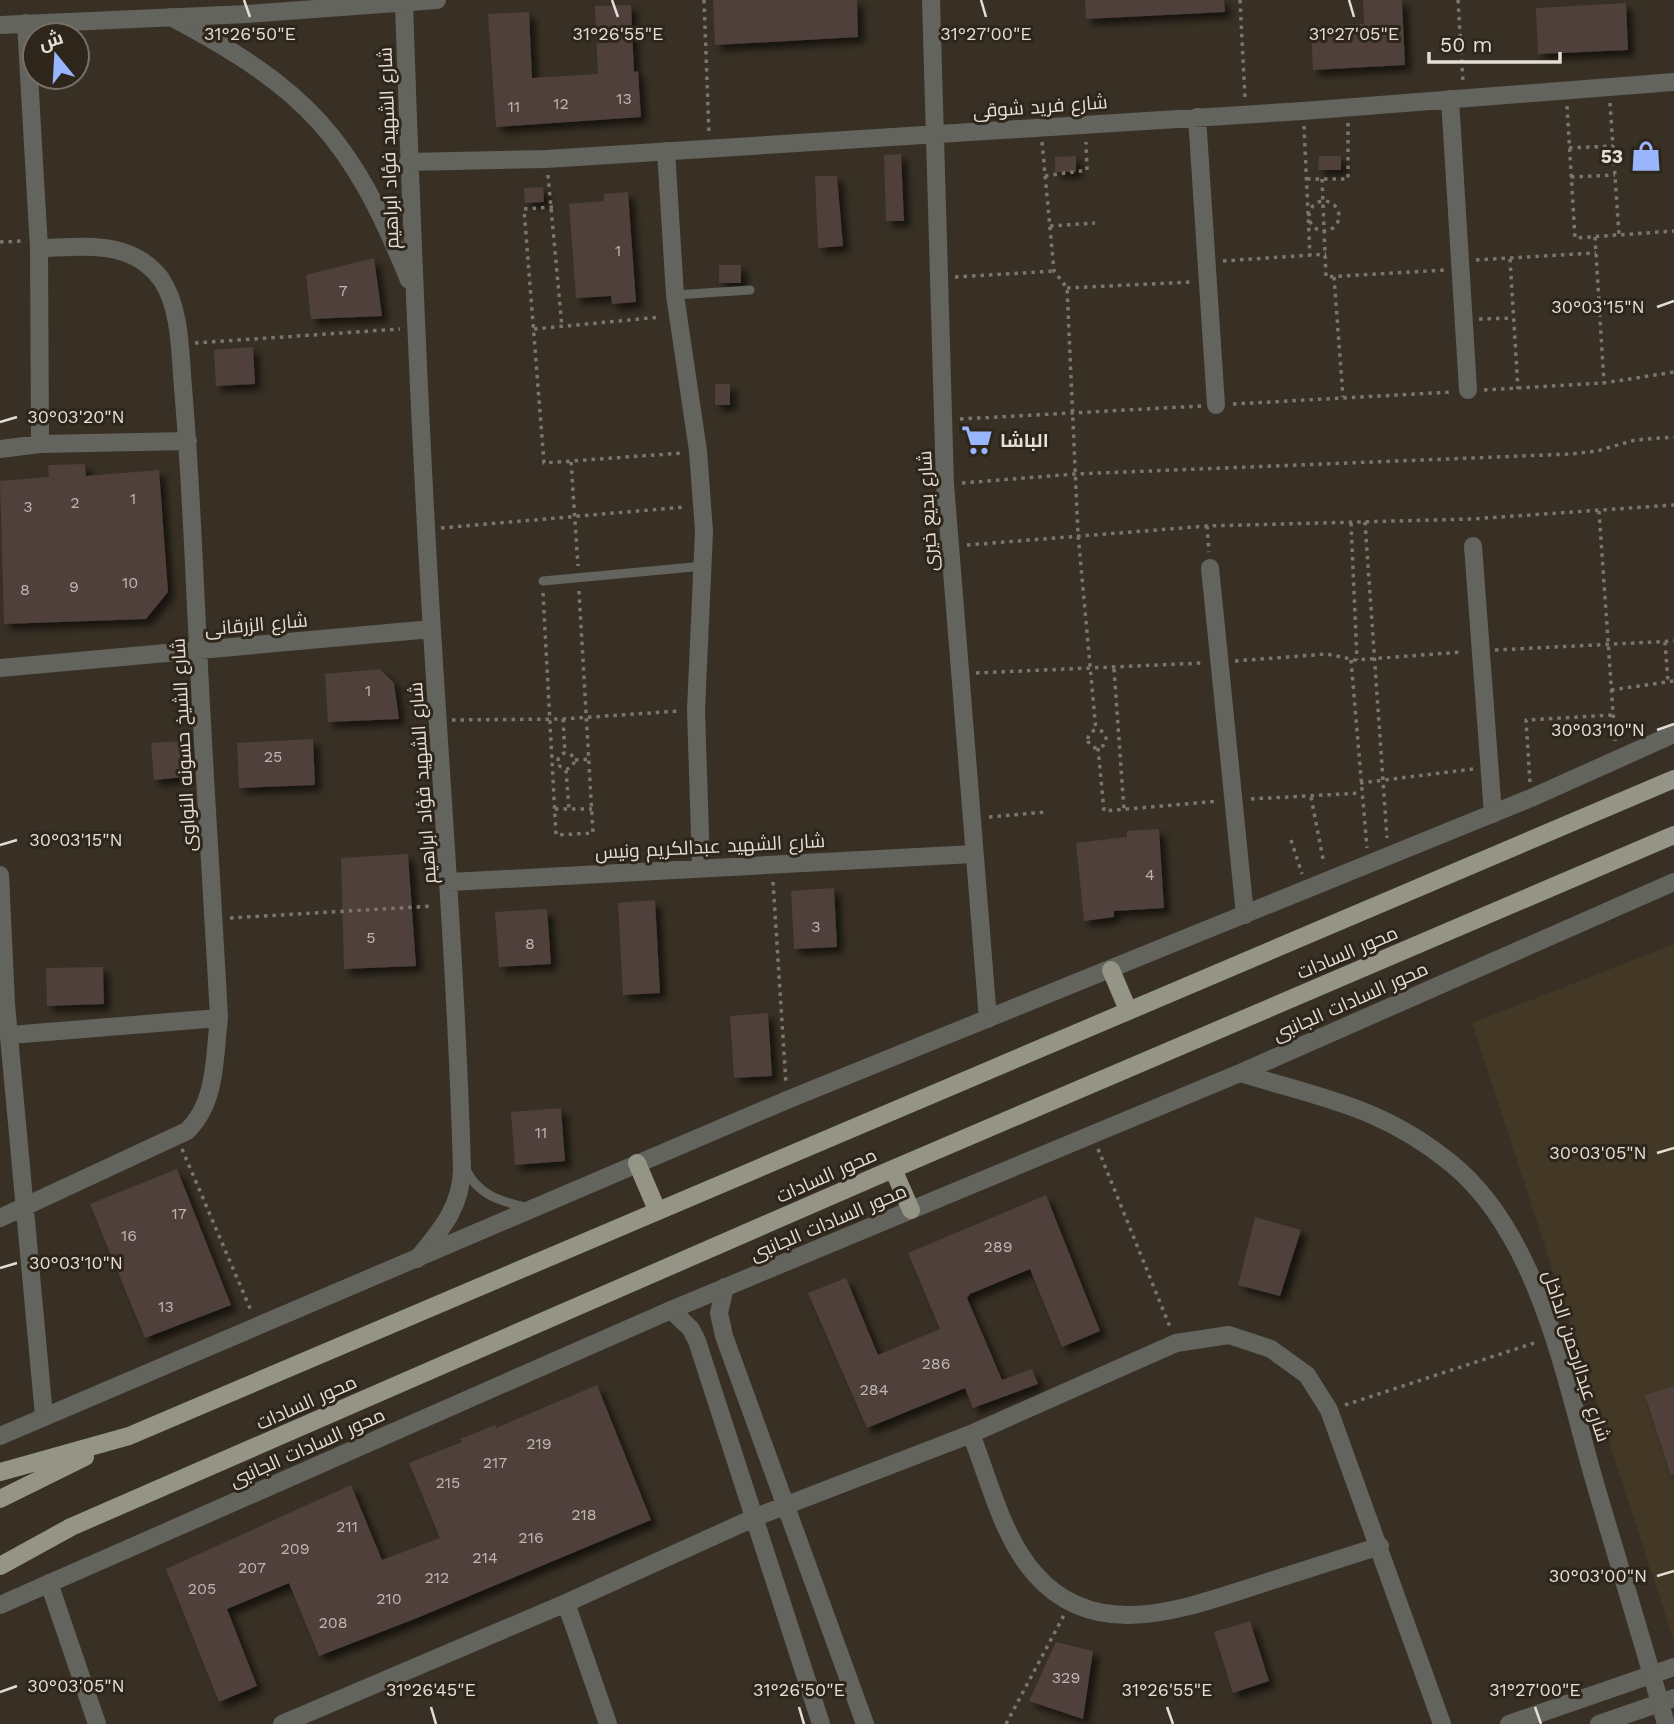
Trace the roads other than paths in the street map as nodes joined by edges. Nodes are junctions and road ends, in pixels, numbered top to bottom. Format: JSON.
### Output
{"nodes":[{"id":1,"x":437,"y":0,"type":"edge"},
{"id":2,"x":931,"y":0,"type":"edge"},
{"id":3,"x":404,"y":3,"type":"junction"},
{"id":4,"x":171,"y":17,"type":"junction"},
{"id":5,"x":74,"y":21,"type":"edge"},
{"id":6,"x":21,"y":23,"type":"edge"},
{"id":7,"x":0,"y":25,"type":"edge"},
{"id":8,"x":1674,"y":82,"type":"edge"},
{"id":9,"x":30,"y":91,"type":"edge"},
{"id":10,"x":1457,"y":98,"type":"junction"},
{"id":11,"x":1197,"y":117,"type":"junction"},
{"id":12,"x":936,"y":133,"type":"junction"},
{"id":13,"x":666,"y":151,"type":"junction"},
{"id":14,"x":408,"y":162,"type":"junction"},
{"id":15,"x":39,"y":248,"type":"junction"},
{"id":16,"x":750,"y":290,"type":"dead end"},
{"id":17,"x":414,"y":291,"type":"junction"},
{"id":18,"x":675,"y":295,"type":"junction"},
{"id":19,"x":1468,"y":390,"type":"road end"},
{"id":20,"x":1216,"y":405,"type":"road end"},
{"id":21,"x":188,"y":441,"type":"junction"},
{"id":22,"x":40,"y":444,"type":"junction"},
{"id":23,"x":0,"y":449,"type":"edge"},
{"id":24,"x":1473,"y":546,"type":"dead end"},
{"id":25,"x":704,"y":566,"type":"junction"},
{"id":26,"x":1210,"y":568,"type":"road end"},
{"id":27,"x":543,"y":581,"type":"road end"},
{"id":28,"x":432,"y":629,"type":"junction"},
{"id":29,"x":198,"y":650,"type":"junction"},
{"id":30,"x":0,"y":668,"type":"edge"},
{"id":31,"x":1674,"y":734,"type":"edge"},
{"id":32,"x":1674,"y":779,"type":"edge"},
{"id":33,"x":1493,"y":814,"type":"junction"},
{"id":34,"x":1674,"y":835,"type":"edge"},
{"id":35,"x":973,"y":854,"type":"junction"},
{"id":36,"x":701,"y":866,"type":"junction"},
{"id":37,"x":0,"y":875,"type":"edge"},
{"id":38,"x":450,"y":882,"type":"junction"},
{"id":39,"x":1674,"y":882,"type":"edge"},
{"id":40,"x":1245,"y":915,"type":"junction"},
{"id":41,"x":1111,"y":970,"type":"junction"},
{"id":42,"x":3,"y":1005,"type":"edge"},
{"id":43,"x":1128,"y":1010,"type":"junction"},
{"id":44,"x":219,"y":1018,"type":"junction"},
{"id":45,"x":988,"y":1019,"type":"junction"},
{"id":46,"x":10,"y":1035,"type":"junction"},
{"id":47,"x":1240,"y":1073,"type":"junction"},
{"id":48,"x":461,"y":1159,"type":"junction"},
{"id":49,"x":637,"y":1164,"type":"junction"},
{"id":50,"x":893,"y":1169,"type":"junction"},
{"id":51,"x":26,"y":1207,"type":"junction"},
{"id":52,"x":532,"y":1209,"type":"junction"},
{"id":53,"x":657,"y":1210,"type":"junction"},
{"id":54,"x":911,"y":1210,"type":"junction"},
{"id":55,"x":0,"y":1217,"type":"edge"},
{"id":56,"x":417,"y":1259,"type":"junction"},
{"id":57,"x":725,"y":1287,"type":"junction"},
{"id":58,"x":671,"y":1310,"type":"junction"},
{"id":59,"x":44,"y":1416,"type":"junction"},
{"id":60,"x":971,"y":1434,"type":"junction"},
{"id":61,"x":0,"y":1436,"type":"edge"},
{"id":62,"x":129,"y":1436,"type":"junction"},
{"id":63,"x":0,"y":1472,"type":"edge"},
{"id":64,"x":0,"y":1499,"type":"edge"},
{"id":65,"x":784,"y":1507,"type":"junction"},
{"id":66,"x":756,"y":1517,"type":"junction"},
{"id":67,"x":71,"y":1528,"type":"junction"},
{"id":68,"x":1380,"y":1546,"type":"junction"},
{"id":69,"x":0,"y":1551,"type":"edge"},
{"id":70,"x":0,"y":1566,"type":"edge"},
{"id":71,"x":49,"y":1583,"type":"junction"},
{"id":72,"x":566,"y":1603,"type":"junction"},
{"id":73,"x":0,"y":1605,"type":"edge"},
{"id":74,"x":1674,"y":1667,"type":"edge"},
{"id":75,"x":1651,"y":1674,"type":"junction"},
{"id":76,"x":1667,"y":1700,"type":"edge"},
{"id":77,"x":311,"y":1718,"type":"edge"},
{"id":78,"x":97,"y":1724,"type":"edge"},
{"id":79,"x":282,"y":1724,"type":"edge"},
{"id":80,"x":608,"y":1724,"type":"edge"},
{"id":81,"x":821,"y":1724,"type":"edge"},
{"id":82,"x":865,"y":1724,"type":"edge"},
{"id":83,"x":1442,"y":1724,"type":"edge"},
{"id":84,"x":1509,"y":1724,"type":"edge"},
{"id":85,"x":1599,"y":1724,"type":"edge"},
{"id":86,"x":1667,"y":1724,"type":"edge"}],
"edges":[{"from":1,"to":3,"type":"street"},
{"from":2,"to":12,"type":"street","name":"شارع بديع خيرى"},
{"from":3,"to":4,"type":"street"},
{"from":3,"to":14,"type":"street","name":"شارع الشهيد فؤاد ابراهيم"},
{"from":4,"to":5,"type":"street"},
{"from":4,"to":17,"type":"street","name":"شارع الشهيد فؤاد ابراهيم"},
{"from":6,"to":7,"type":"street"},
{"from":8,"to":10,"type":"street","name":"شارع فريد شوقى"},
{"from":9,"to":15,"type":"street"},
{"from":10,"to":11,"type":"street","name":"شارع فريد شوقى"},
{"from":10,"to":19,"type":"street"},
{"from":11,"to":12,"type":"street","name":"شارع فريد شوقى"},
{"from":11,"to":20,"type":"street"},
{"from":12,"to":13,"type":"street","name":"شارع فريد شوقى"},
{"from":12,"to":35,"type":"street","name":"شارع بديع خيرى"},
{"from":13,"to":14,"type":"street","name":"شارع فريد شوقى"},
{"from":13,"to":18,"type":"street"},
{"from":14,"to":17,"type":"street","name":"شارع الشهيد فؤاد ابراهيم"},
{"from":15,"to":21,"type":"street","name":"شارع الشيخ حسونه النواوى"},
{"from":15,"to":22,"type":"street"},
{"from":16,"to":18,"type":"lane"},
{"from":17,"to":28,"type":"street","name":"شارع الشهيد فؤاد ابراهيم"},
{"from":18,"to":25,"type":"street"},
{"from":21,"to":22,"type":"street"},
{"from":21,"to":29,"type":"street","name":"شارع الشيخ حسونه النواوى"},
{"from":22,"to":23,"type":"street"},
{"from":24,"to":33,"type":"street"},
{"from":25,"to":27,"type":"lane"},
{"from":25,"to":36,"type":"street"},
{"from":26,"to":40,"type":"street"},
{"from":28,"to":29,"type":"street","name":"شارع الزرقانى"},
{"from":28,"to":38,"type":"street","name":"شارع الشهيد فؤاد ابراهيم"},
{"from":29,"to":30,"type":"street","name":"شارع الزرقانى"},
{"from":29,"to":44,"type":"street","name":"شارع الشيخ حسونه النواوى"},
{"from":31,"to":33,"type":"street"},
{"from":32,"to":43,"type":"main road","name":"محور السادات"},
{"from":33,"to":40,"type":"street"},
{"from":34,"to":50,"type":"main road","name":"محور السادات"},
{"from":35,"to":36,"type":"street","name":"شارع الشهيد عبدالكريم ونيس"},
{"from":35,"to":45,"type":"street","name":"شارع بديع خيرى"},
{"from":36,"to":38,"type":"street","name":"شارع الشهيد عبدالكريم ونيس"},
{"from":37,"to":42,"type":"street"},
{"from":38,"to":48,"type":"street","name":"شارع الشهيد فؤاد ابراهيم"},
{"from":39,"to":47,"type":"street","name":"محور السادات الجانبى"},
{"from":40,"to":41,"type":"street"},
{"from":41,"to":43,"type":"main road"},
{"from":41,"to":45,"type":"street"},
{"from":42,"to":46,"type":"street"},
{"from":43,"to":53,"type":"main road","name":"محور السادات"},
{"from":44,"to":46,"type":"street"},
{"from":44,"to":51,"type":"street","name":"شارع الشيخ حسونه النواوى"},
{"from":45,"to":49,"type":"street"},
{"from":46,"to":51,"type":"street"},
{"from":47,"to":54,"type":"street","name":"محور السادات الجانبى"},
{"from":47,"to":75,"type":"street","name":"شارع عبدالرحمن الداخل"},
{"from":48,"to":52,"type":"lane"},
{"from":48,"to":56,"type":"street","name":"شارع الشهيد فؤاد ابراهيم"},
{"from":49,"to":52,"type":"street"},
{"from":49,"to":53,"type":"main road"},
{"from":50,"to":54,"type":"main road"},
{"from":50,"to":67,"type":"main road","name":"محور السادات"},
{"from":51,"to":55,"type":"street","name":"شارع الشيخ حسونه النواوى"},
{"from":51,"to":59,"type":"street"},
{"from":52,"to":56,"type":"street"},
{"from":53,"to":62,"type":"main road","name":"محور السادات"},
{"from":54,"to":57,"type":"street","name":"محور السادات الجانبى"},
{"from":56,"to":59,"type":"street"},
{"from":57,"to":58,"type":"street","name":"محور السادات الجانبى"},
{"from":57,"to":65,"type":"street"},
{"from":58,"to":66,"type":"street"},
{"from":58,"to":71,"type":"street","name":"محور السادات الجانبى"},
{"from":59,"to":61,"type":"street"},
{"from":60,"to":65,"type":"street"},
{"from":60,"to":68,"type":"street"},
{"from":60,"to":68,"type":"street"},
{"from":62,"to":63,"type":"main road","name":"محور السادات"},
{"from":62,"to":64,"type":"main road"},
{"from":65,"to":66,"type":"street"},
{"from":65,"to":82,"type":"street"},
{"from":66,"to":72,"type":"street"},
{"from":66,"to":81,"type":"street"},
{"from":67,"to":69,"type":"main road"},
{"from":67,"to":70,"type":"main road","name":"محور السادات"},
{"from":68,"to":83,"type":"street"},
{"from":71,"to":73,"type":"street","name":"محور السادات الجانبى"},
{"from":71,"to":78,"type":"street"},
{"from":72,"to":77,"type":"street"},
{"from":72,"to":80,"type":"street"},
{"from":74,"to":75,"type":"street"},
{"from":75,"to":76,"type":"street","name":"شارع عبدالرحمن الداخل"},
{"from":75,"to":84,"type":"street"},
{"from":76,"to":85,"type":"street"},
{"from":76,"to":86,"type":"street","name":"شارع عبدالرحمن الداخل"},
{"from":77,"to":79,"type":"street"}]}
